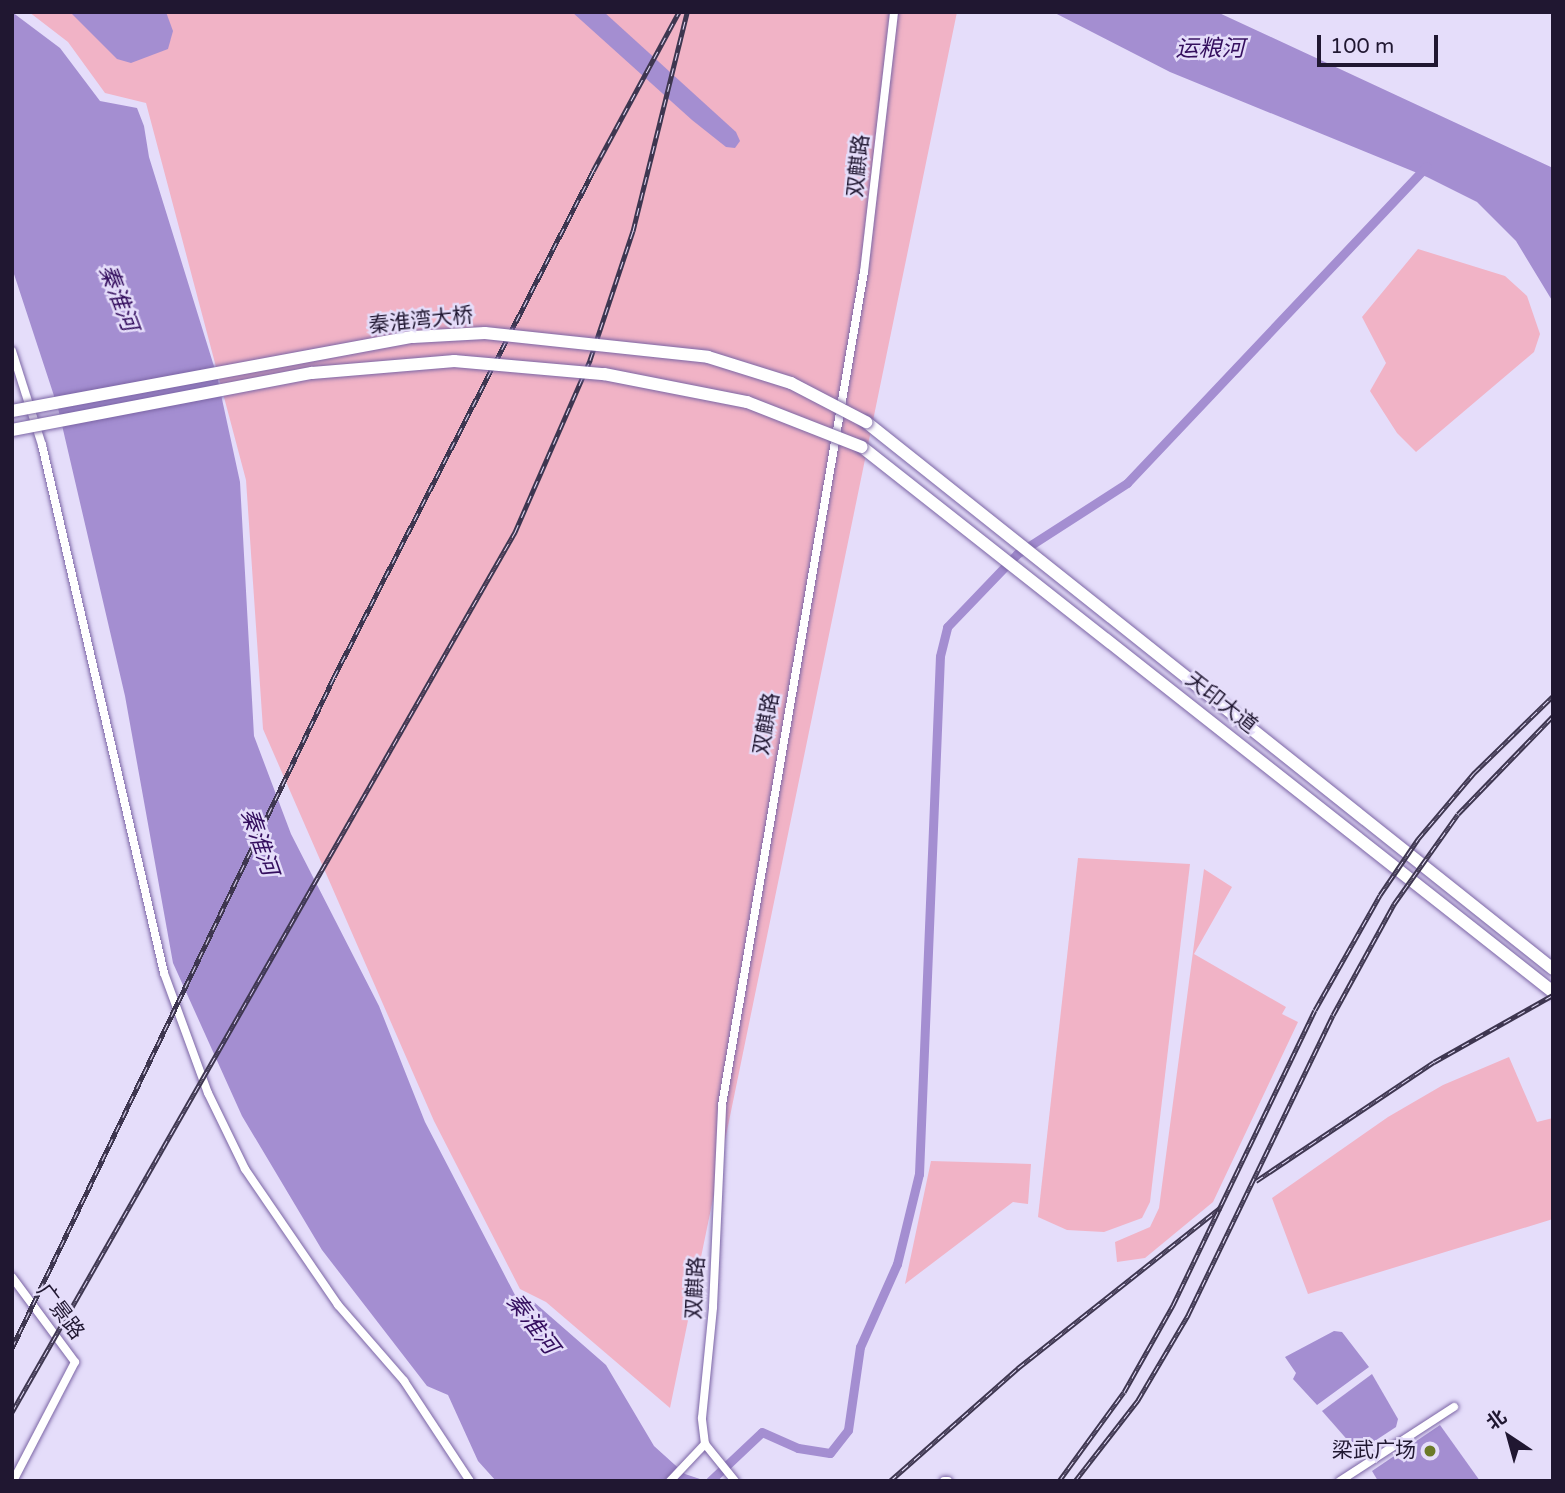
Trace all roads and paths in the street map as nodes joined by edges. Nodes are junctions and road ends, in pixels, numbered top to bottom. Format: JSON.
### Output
{"nodes":[{"id":1,"x":894,"y":12,"type":"edge"},
{"id":2,"x":12,"y":351,"type":"edge"},
{"id":3,"x":12,"y":411,"type":"edge"},
{"id":4,"x":866,"y":422,"type":"joint"},
{"id":5,"x":12,"y":430,"type":"edge"},
{"id":6,"x":862,"y":447,"type":"joint"},
{"id":7,"x":1553,"y":970,"type":"edge"},
{"id":8,"x":1553,"y":992,"type":"edge"},
{"id":9,"x":12,"y":1277,"type":"edge"},
{"id":10,"x":1454,"y":1407,"type":"dead end"},
{"id":11,"x":705,"y":1444,"type":"junction"},
{"id":12,"x":13,"y":1481,"type":"edge"},
{"id":13,"x":470,"y":1481,"type":"edge"},
{"id":14,"x":670,"y":1481,"type":"edge"},
{"id":15,"x":735,"y":1481,"type":"edge"},
{"id":16,"x":1340,"y":1481,"type":"edge"}],
"edges":[{"from":1,"to":11,"type":"street","name":"双麒路"},
{"from":2,"to":13,"type":"street"},
{"from":3,"to":4,"type":"main road","name":"秦淮湾大桥","bridge":true},
{"from":4,"to":7,"type":"main road","name":"天印大道"},
{"from":5,"to":6,"type":"main road","name":"秦淮湾大桥","bridge":true},
{"from":6,"to":8,"type":"main road","name":"天印大道"},
{"from":9,"to":12,"type":"street","name":"广景路"},
{"from":10,"to":16,"type":"street"},
{"from":11,"to":14,"type":"street"},
{"from":11,"to":15,"type":"street"}]}
